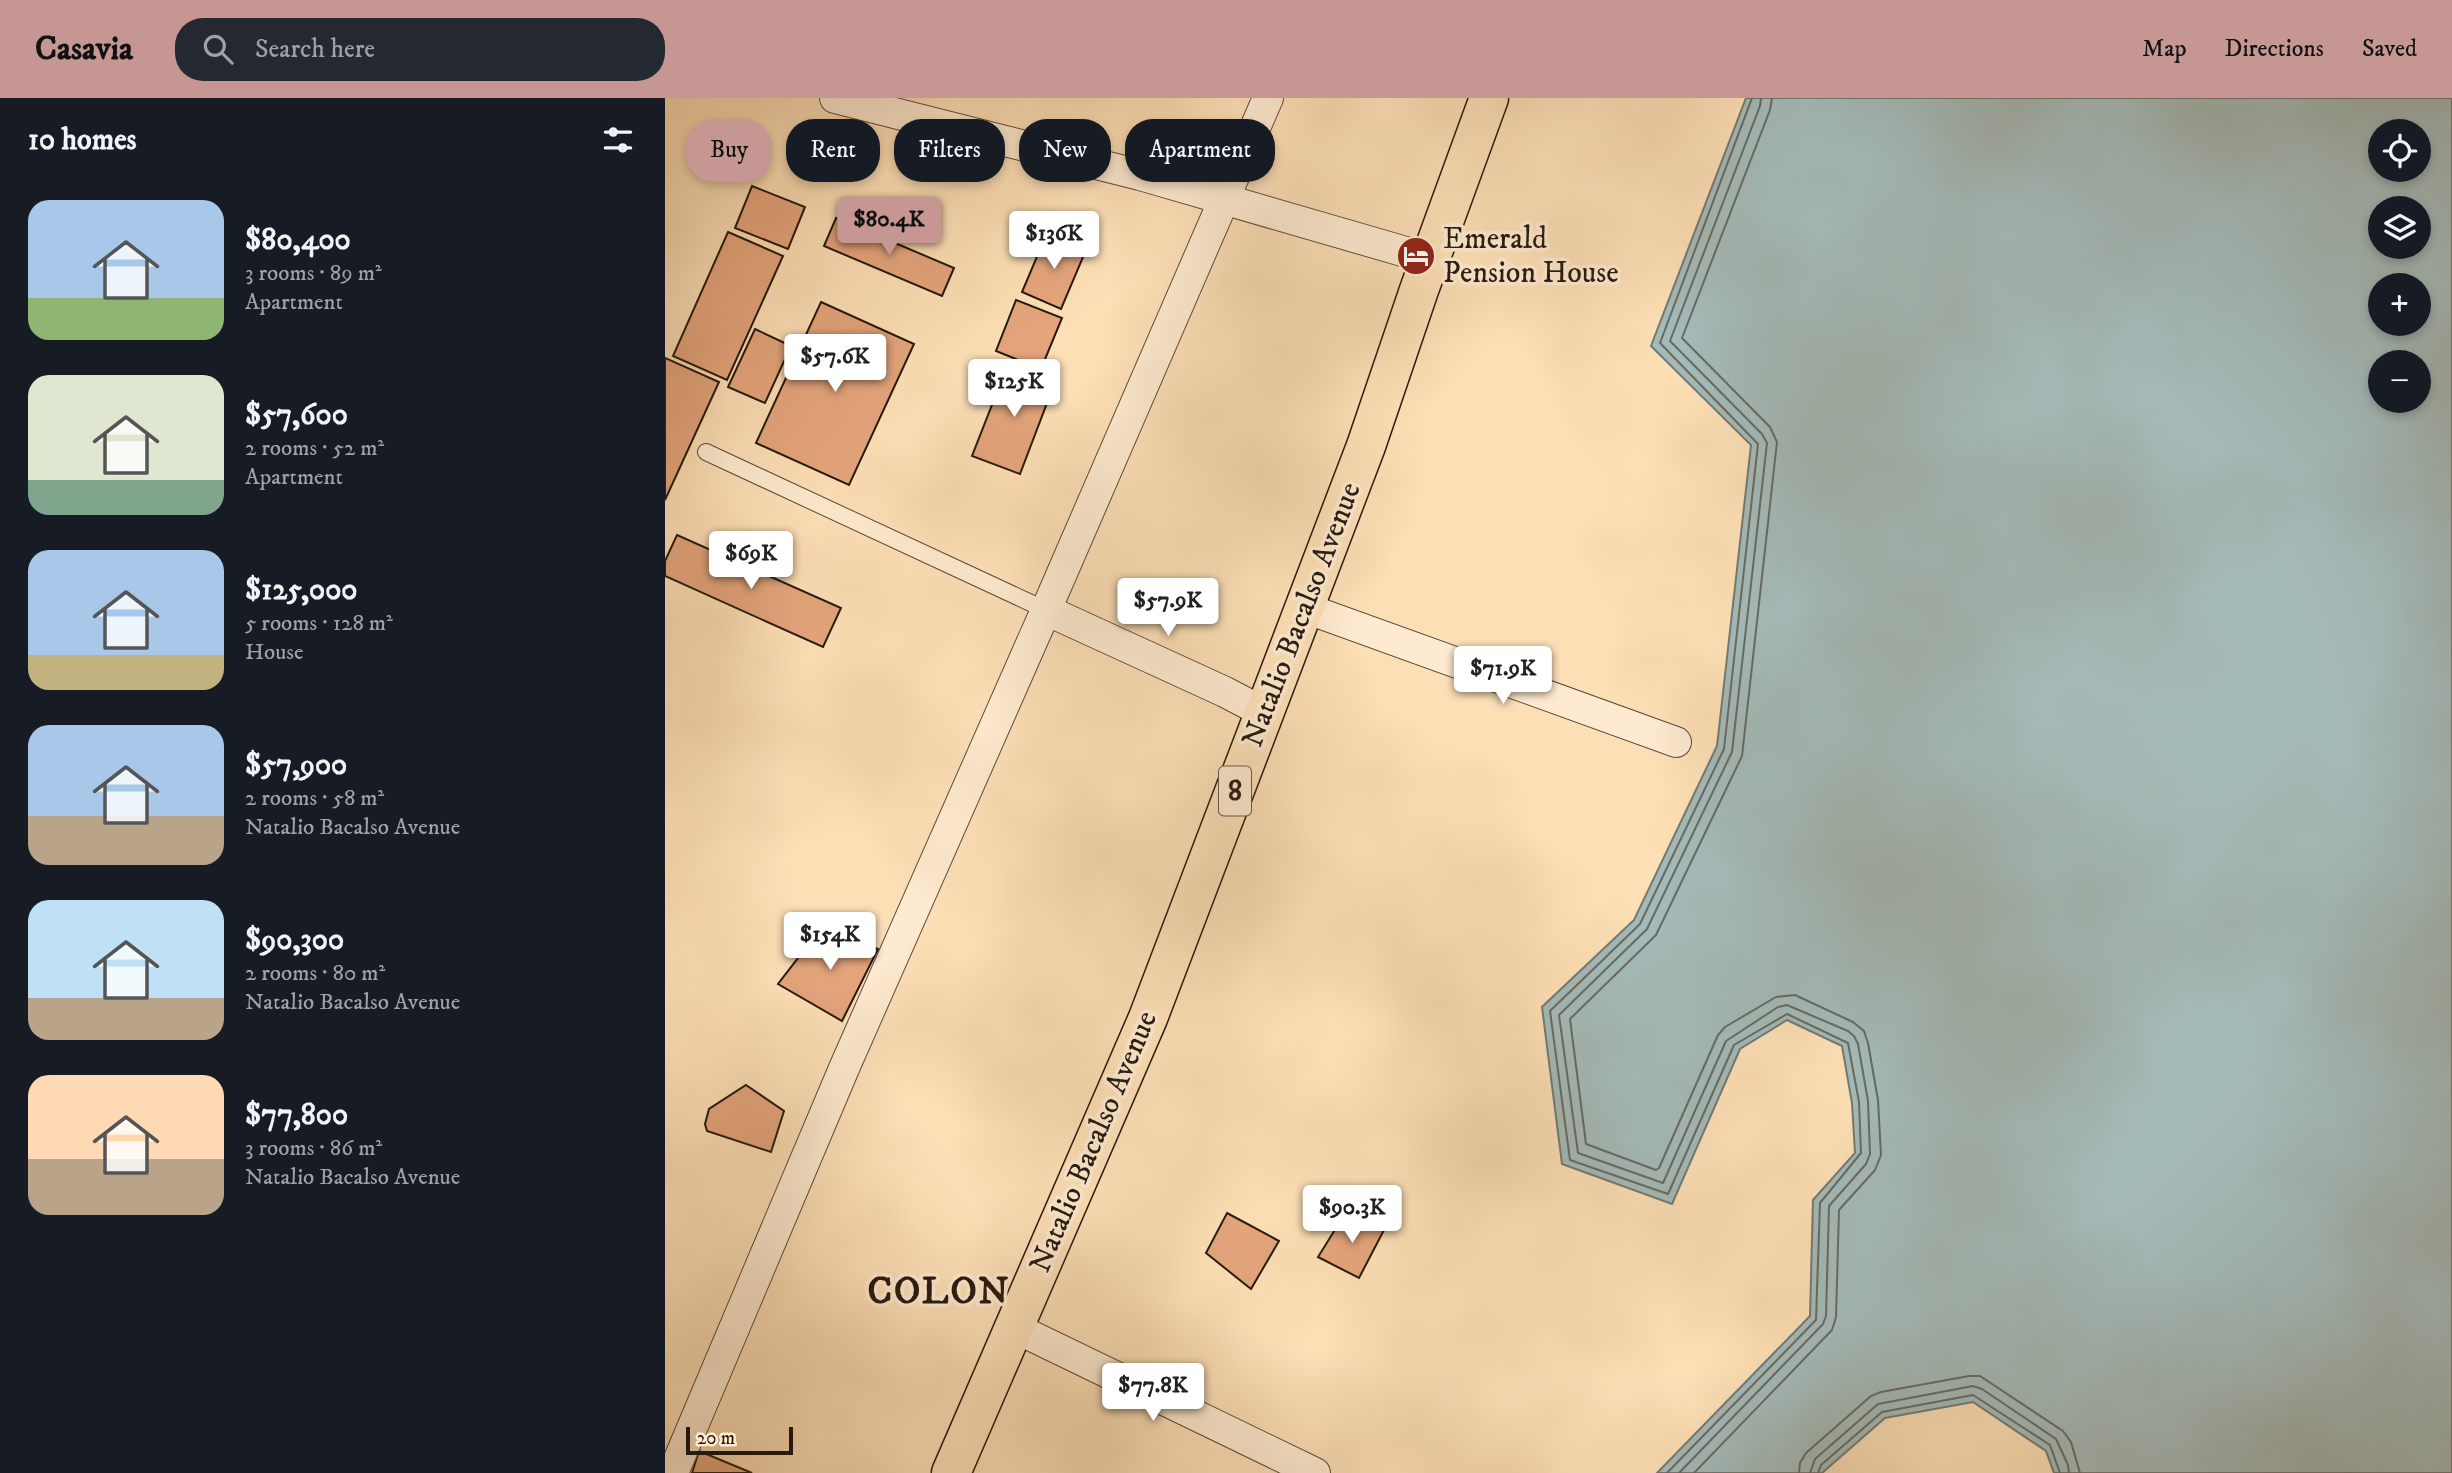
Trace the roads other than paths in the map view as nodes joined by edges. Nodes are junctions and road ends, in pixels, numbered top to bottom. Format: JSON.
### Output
{"nodes":[{"id":1,"x":835,"y":98,"type":"edge"},
{"id":2,"x":1268,"y":98,"type":"edge"},
{"id":3,"x":1489,"y":98,"type":"edge"},
{"id":4,"x":1223,"y":199,"type":"junction"},
{"id":5,"x":1430,"y":259,"type":"junction"},
{"id":6,"x":706,"y":452,"type":"dead end"},
{"id":7,"x":1305,"y":608,"type":"junction"},
{"id":8,"x":1046,"y":610,"type":"junction"},
{"id":9,"x":1265,"y":713,"type":"junction"},
{"id":10,"x":1677,"y":742,"type":"dead end"},
{"id":11,"x":1013,"y":1327,"type":"junction"},
{"id":12,"x":673,"y":1473,"type":"edge"},
{"id":13,"x":951,"y":1473,"type":"edge"},
{"id":14,"x":1315,"y":1473,"type":"edge"}],
"edges":[{"from":1,"to":4,"type":"street"},
{"from":2,"to":4,"type":"street"},
{"from":3,"to":5,"type":"highway","name":"Natalio Bacalso Avenue","number":"8"},
{"from":4,"to":5,"type":"street"},
{"from":4,"to":8,"type":"street"},
{"from":5,"to":7,"type":"highway","name":"Natalio Bacalso Avenue","number":"8"},
{"from":6,"to":8,"type":"lane"},
{"from":7,"to":9,"type":"highway","name":"Natalio Bacalso Avenue","number":"8"},
{"from":7,"to":10,"type":"street"},
{"from":8,"to":9,"type":"street"},
{"from":8,"to":12,"type":"street"},
{"from":9,"to":11,"type":"highway","name":"Natalio Bacalso Avenue","number":"8"},
{"from":11,"to":13,"type":"highway","name":"Natalio Bacalso Avenue","number":"8"},
{"from":11,"to":14,"type":"street"}]}
